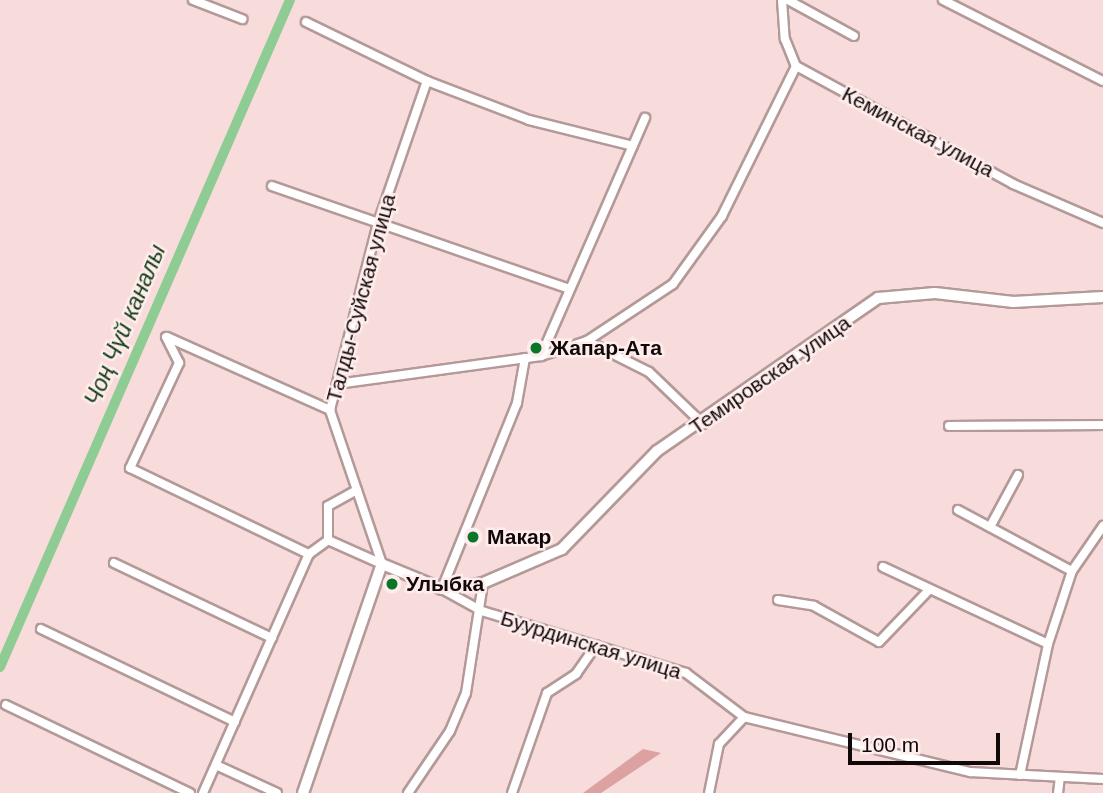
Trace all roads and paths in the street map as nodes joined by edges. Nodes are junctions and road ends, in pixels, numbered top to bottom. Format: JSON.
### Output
{"nodes":[{"id":1,"x":193,"y":0,"type":"edge"},
{"id":2,"x":782,"y":0,"type":"edge"},
{"id":3,"x":788,"y":0,"type":"edge"},
{"id":4,"x":943,"y":0,"type":"edge"},
{"id":5,"x":242,"y":19,"type":"dead end"},
{"id":6,"x":306,"y":22,"type":"dead end"},
{"id":7,"x":854,"y":36,"type":"dead end"},
{"id":8,"x":796,"y":66,"type":"junction"},
{"id":9,"x":427,"y":81,"type":"junction"},
{"id":10,"x":1103,"y":81,"type":"edge"},
{"id":11,"x":645,"y":118,"type":"dead end"},
{"id":12,"x":633,"y":146,"type":"junction"},
{"id":13,"x":272,"y":186,"type":"dead end"},
{"id":14,"x":378,"y":223,"type":"junction"},
{"id":15,"x":1103,"y":223,"type":"edge"},
{"id":16,"x":569,"y":289,"type":"junction"},
{"id":17,"x":1103,"y":297,"type":"edge"},
{"id":18,"x":587,"y":341,"type":"junction"},
{"id":19,"x":541,"y":356,"type":"junction"},
{"id":20,"x":526,"y":358,"type":"junction"},
{"id":21,"x":337,"y":384,"type":"junction"},
{"id":22,"x":330,"y":410,"type":"junction"},
{"id":23,"x":703,"y":424,"type":"junction"},
{"id":24,"x":1103,"y":425,"type":"edge"},
{"id":25,"x":949,"y":426,"type":"dead end"},
{"id":26,"x":1018,"y":475,"type":"dead end"},
{"id":27,"x":357,"y":490,"type":"junction"},
{"id":28,"x":958,"y":510,"type":"dead end"},
{"id":29,"x":1103,"y":526,"type":"edge"},
{"id":30,"x":990,"y":527,"type":"junction"},
{"id":31,"x":328,"y":540,"type":"junction"},
{"id":32,"x":309,"y":554,"type":"junction"},
{"id":33,"x":114,"y":563,"type":"dead end"},
{"id":34,"x":382,"y":564,"type":"junction"},
{"id":35,"x":883,"y":567,"type":"dead end"},
{"id":36,"x":1072,"y":571,"type":"junction"},
{"id":37,"x":483,"y":583,"type":"junction"},
{"id":38,"x":442,"y":589,"type":"junction"},
{"id":39,"x":928,"y":591,"type":"junction"},
{"id":40,"x":778,"y":600,"type":"dead end"},
{"id":41,"x":482,"y":611,"type":"junction"},
{"id":42,"x":41,"y":629,"type":"dead end"},
{"id":43,"x":272,"y":638,"type":"junction"},
{"id":44,"x":1048,"y":644,"type":"junction"},
{"id":45,"x":596,"y":645,"type":"junction"},
{"id":46,"x":6,"y":705,"type":"dead end"},
{"id":47,"x":744,"y":717,"type":"junction"},
{"id":48,"x":235,"y":722,"type":"junction"},
{"id":49,"x":216,"y":765,"type":"junction"},
{"id":50,"x":1020,"y":775,"type":"junction"},
{"id":51,"x":1060,"y":777,"type":"junction"},
{"id":52,"x":1103,"y":779,"type":"edge"},
{"id":53,"x":190,"y":793,"type":"edge"},
{"id":54,"x":203,"y":793,"type":"edge"},
{"id":55,"x":277,"y":793,"type":"edge"},
{"id":56,"x":303,"y":793,"type":"edge"},
{"id":57,"x":408,"y":793,"type":"edge"},
{"id":58,"x":512,"y":793,"type":"edge"},
{"id":59,"x":709,"y":793,"type":"edge"},
{"id":60,"x":1058,"y":793,"type":"edge"}],
"edges":[{"from":1,"to":5,"type":"street"},
{"from":2,"to":8,"type":"street"},
{"from":3,"to":7,"type":"street"},
{"from":4,"to":10,"type":"street"},
{"from":6,"to":9,"type":"street"},
{"from":8,"to":15,"type":"street","name":"Кеминская улица"},
{"from":8,"to":18,"type":"street"},
{"from":9,"to":12,"type":"street"},
{"from":9,"to":14,"type":"street","name":"Талды-Суйская улица"},
{"from":11,"to":12,"type":"street"},
{"from":12,"to":16,"type":"street"},
{"from":13,"to":14,"type":"street"},
{"from":14,"to":16,"type":"street"},
{"from":14,"to":21,"type":"street","name":"Талды-Суйская улица"},
{"from":16,"to":19,"type":"street"},
{"from":17,"to":23,"type":"street","name":"Темировская улица"},
{"from":18,"to":19,"type":"street"},
{"from":18,"to":23,"type":"street"},
{"from":19,"to":20,"type":"street"},
{"from":20,"to":21,"type":"street"},
{"from":20,"to":38,"type":"street"},
{"from":21,"to":22,"type":"street","name":"Талды-Суйская улица"},
{"from":22,"to":27,"type":"street","name":"Талды-Суйская улица"},
{"from":22,"to":32,"type":"street"},
{"from":23,"to":37,"type":"street","name":"Темировская улица"},
{"from":24,"to":25,"type":"street"},
{"from":26,"to":30,"type":"street"},
{"from":27,"to":31,"type":"street"},
{"from":27,"to":34,"type":"street","name":"Талды-Суйская улица"},
{"from":28,"to":30,"type":"street"},
{"from":29,"to":36,"type":"street"},
{"from":30,"to":36,"type":"street"},
{"from":31,"to":32,"type":"street"},
{"from":31,"to":34,"type":"street","name":"Буурдинская улица"},
{"from":32,"to":43,"type":"street"},
{"from":33,"to":43,"type":"street"},
{"from":34,"to":38,"type":"street","name":"Буурдинская улица"},
{"from":34,"to":56,"type":"street"},
{"from":35,"to":39,"type":"street"},
{"from":36,"to":44,"type":"street"},
{"from":37,"to":38,"type":"street","name":"Темировская улица"},
{"from":37,"to":41,"type":"street"},
{"from":38,"to":41,"type":"street","name":"Буурдинская улица"},
{"from":39,"to":40,"type":"street"},
{"from":39,"to":44,"type":"street"},
{"from":41,"to":45,"type":"street","name":"Буурдинская улица"},
{"from":41,"to":57,"type":"street"},
{"from":42,"to":48,"type":"street"},
{"from":43,"to":48,"type":"street"},
{"from":44,"to":50,"type":"street"},
{"from":45,"to":47,"type":"street","name":"Буурдинская улица"},
{"from":45,"to":58,"type":"street"},
{"from":46,"to":53,"type":"street"},
{"from":47,"to":50,"type":"street","name":"Буурдинская улица"},
{"from":47,"to":59,"type":"street"},
{"from":48,"to":49,"type":"street"},
{"from":49,"to":54,"type":"street"},
{"from":49,"to":55,"type":"street"},
{"from":50,"to":51,"type":"street","name":"Буурдинская улица"},
{"from":51,"to":52,"type":"street","name":"Буурдинская улица"},
{"from":51,"to":60,"type":"street"}]}
